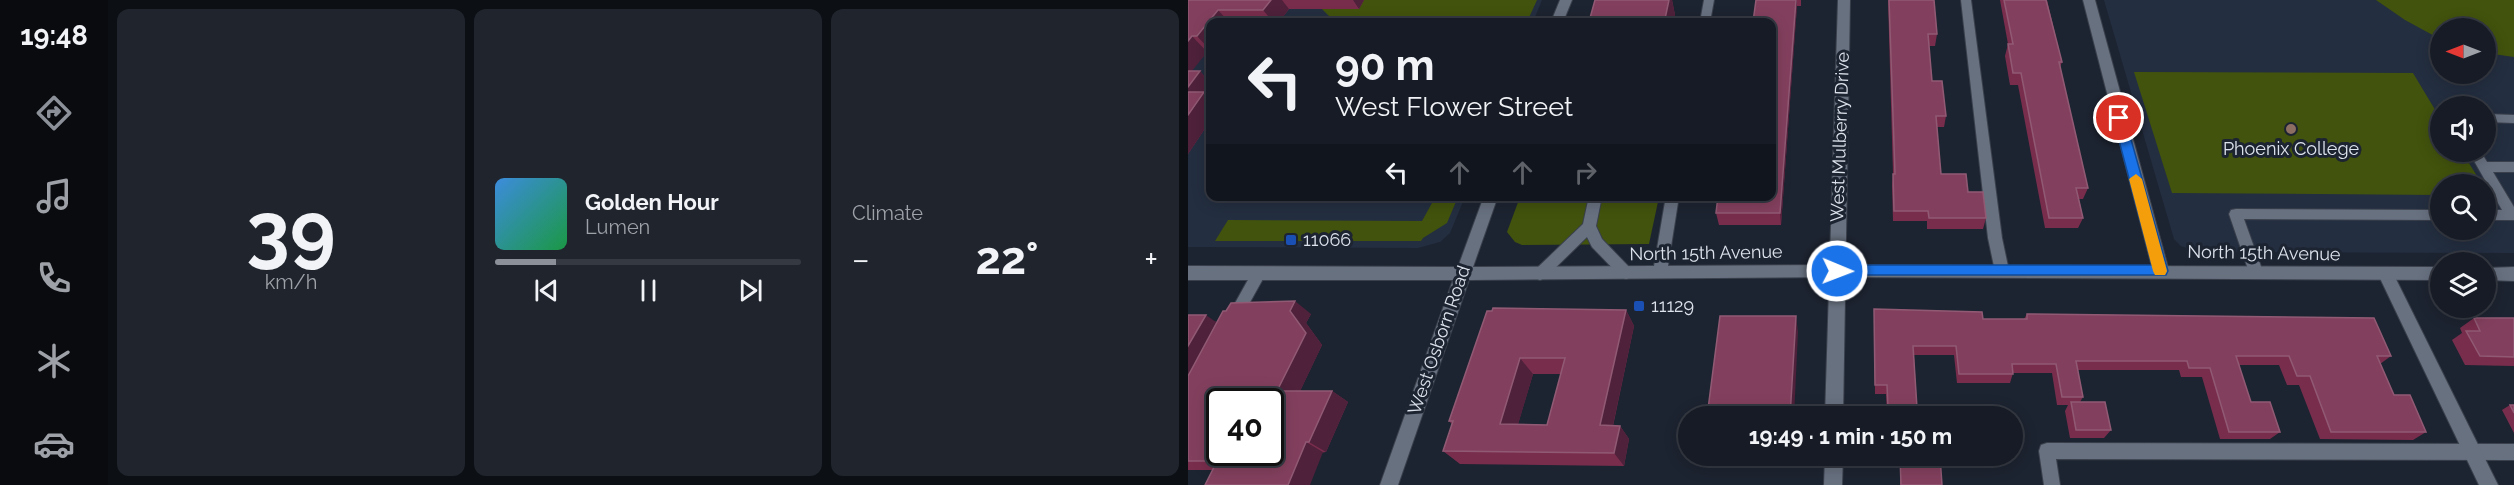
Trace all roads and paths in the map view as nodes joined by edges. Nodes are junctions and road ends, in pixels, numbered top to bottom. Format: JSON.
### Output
{"nodes":[{"id":1,"x":1566,"y":0,"type":"edge"},
{"id":2,"x":1709,"y":0,"type":"edge"},
{"id":3,"x":1844,"y":0,"type":"edge"},
{"id":4,"x":1966,"y":0,"type":"edge"},
{"id":5,"x":2089,"y":0,"type":"edge"},
{"id":6,"x":1559,"y":18,"type":"edge"},
{"id":7,"x":1706,"y":18,"type":"edge"},
{"id":8,"x":2496,"y":118,"type":"edge"},
{"id":9,"x":2514,"y":118,"type":"edge"},
{"id":10,"x":2481,"y":162,"type":"edge"},
{"id":11,"x":2484,"y":167,"type":"junction"},
{"id":12,"x":2514,"y":167,"type":"edge"},
{"id":13,"x":1489,"y":201,"type":"edge"},
{"id":14,"x":1595,"y":201,"type":"edge"},
{"id":15,"x":1672,"y":201,"type":"edge"},
{"id":16,"x":2430,"y":215,"type":"edge"},
{"id":17,"x":2496,"y":215,"type":"edge"},
{"id":18,"x":2513,"y":215,"type":"edge"},
{"id":19,"x":1589,"y":226,"type":"junction"},
{"id":20,"x":1837,"y":271,"type":"junction"},
{"id":21,"x":2002,"y":271,"type":"junction"},
{"id":22,"x":2161,"y":271,"type":"junction"},
{"id":23,"x":1660,"y":272,"type":"junction"},
{"id":24,"x":2256,"y":272,"type":"junction"},
{"id":25,"x":1188,"y":273,"type":"edge"},
{"id":26,"x":1259,"y":273,"type":"junction"},
{"id":27,"x":1626,"y":273,"type":"junction"},
{"id":28,"x":1462,"y":274,"type":"junction"},
{"id":29,"x":1540,"y":274,"type":"junction"},
{"id":30,"x":2386,"y":274,"type":"junction"},
{"id":31,"x":2430,"y":274,"type":"edge"},
{"id":32,"x":2496,"y":274,"type":"edge"},
{"id":33,"x":2514,"y":274,"type":"edge"},
{"id":34,"x":1227,"y":331,"type":"edge"},
{"id":35,"x":1834,"y":406,"type":"edge"},
{"id":36,"x":2473,"y":452,"type":"junction"},
{"id":37,"x":2514,"y":452,"type":"edge"},
{"id":38,"x":1833,"y":466,"type":"edge"},
{"id":39,"x":1389,"y":485,"type":"edge"},
{"id":40,"x":1833,"y":485,"type":"edge"},
{"id":41,"x":2052,"y":485,"type":"edge"},
{"id":42,"x":2489,"y":485,"type":"edge"}],
"edges":[{"from":1,"to":6,"type":"street"},
{"from":2,"to":7,"type":"lane"},
{"from":3,"to":20,"type":"street","name":"West Mulberry Drive"},
{"from":4,"to":21,"type":"lane"},
{"from":5,"to":22,"type":"street"},
{"from":8,"to":9,"type":"lane"},
{"from":10,"to":11,"type":"lane"},
{"from":11,"to":12,"type":"lane"},
{"from":11,"to":18,"type":"lane"},
{"from":13,"to":28,"type":"street","name":"West Osborn Road"},
{"from":14,"to":19,"type":"lane"},
{"from":15,"to":23,"type":"lane"},
{"from":16,"to":24,"type":"lane"},
{"from":17,"to":18,"type":"lane"},
{"from":19,"to":27,"type":"lane"},
{"from":19,"to":29,"type":"lane"},
{"from":20,"to":21,"type":"street","name":"North 15th Avenue"},
{"from":20,"to":23,"type":"street","name":"North 15th Avenue"},
{"from":20,"to":35,"type":"street","name":"West Mulberry Drive"},
{"from":21,"to":22,"type":"street","name":"North 15th Avenue"},
{"from":22,"to":24,"type":"street","name":"North 15th Avenue"},
{"from":23,"to":27,"type":"street","name":"North 15th Avenue"},
{"from":24,"to":30,"type":"street","name":"North 15th Avenue"},
{"from":25,"to":26,"type":"street","name":"North 15th Avenue"},
{"from":26,"to":28,"type":"street","name":"North 15th Avenue"},
{"from":26,"to":34,"type":"lane"},
{"from":27,"to":29,"type":"street","name":"North 15th Avenue"},
{"from":28,"to":29,"type":"street","name":"North 15th Avenue"},
{"from":28,"to":39,"type":"street","name":"West Osborn Road"},
{"from":30,"to":31,"type":"street","name":"North 15th Avenue"},
{"from":30,"to":36,"type":"street"},
{"from":32,"to":33,"type":"street"},
{"from":36,"to":37,"type":"lane"},
{"from":36,"to":41,"type":"lane"},
{"from":36,"to":42,"type":"street"},
{"from":38,"to":40,"type":"street"}]}
